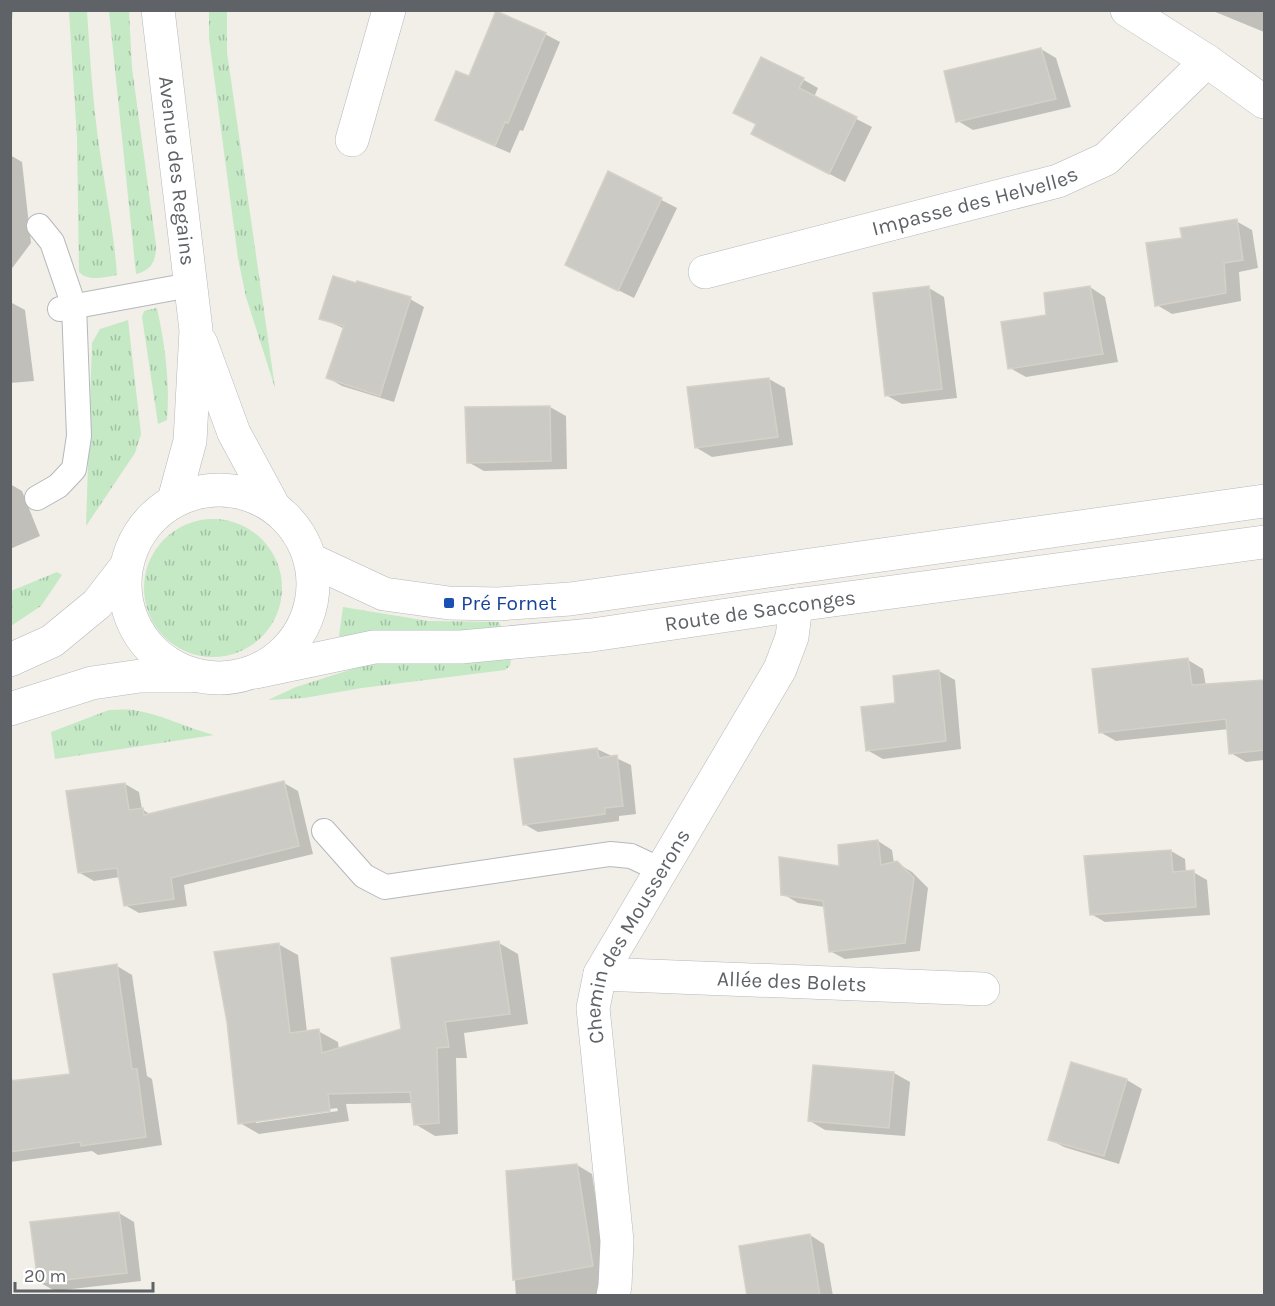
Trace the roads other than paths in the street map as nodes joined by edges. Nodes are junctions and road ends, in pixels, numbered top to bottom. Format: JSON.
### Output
{"nodes":[{"id":1,"x":158,"y":10,"type":"edge"},
{"id":2,"x":389,"y":10,"type":"edge"},
{"id":3,"x":1127,"y":10,"type":"edge"},
{"id":4,"x":1207,"y":61,"type":"junction"},
{"id":5,"x":1264,"y":102,"type":"edge"},
{"id":6,"x":352,"y":140,"type":"dead end"},
{"id":7,"x":39,"y":226,"type":"dead end"},
{"id":8,"x":705,"y":272,"type":"dead end"},
{"id":9,"x":190,"y":285,"type":"junction"},
{"id":10,"x":66,"y":308,"type":"junction"},
{"id":11,"x":196,"y":330,"type":"junction"},
{"id":12,"x":37,"y":498,"type":"dead end"},
{"id":13,"x":174,"y":500,"type":"junction"},
{"id":14,"x":1264,"y":501,"type":"edge"},
{"id":15,"x":273,"y":505,"type":"junction"},
{"id":16,"x":1264,"y":542,"type":"edge"},
{"id":17,"x":311,"y":560,"type":"junction"},
{"id":18,"x":125,"y":568,"type":"junction"},
{"id":19,"x":796,"y":605,"type":"junction"},
{"id":20,"x":10,"y":660,"type":"edge"},
{"id":21,"x":255,"y":672,"type":"junction"},
{"id":22,"x":193,"y":676,"type":"junction"},
{"id":23,"x":10,"y":709,"type":"edge"},
{"id":24,"x":324,"y":831,"type":"dead end"},
{"id":25,"x":661,"y":870,"type":"junction"},
{"id":26,"x":600,"y":974,"type":"junction"},
{"id":27,"x":983,"y":989,"type":"dead end"},
{"id":28,"x":613,"y":1296,"type":"edge"}],
"edges":[{"from":1,"to":9,"type":"street","name":"Avenue des Regains"},
{"from":2,"to":6,"type":"street"},
{"from":3,"to":4,"type":"street"},
{"from":4,"to":5,"type":"street"},
{"from":4,"to":8,"type":"street","name":"Impasse des Helvelles"},
{"from":7,"to":10,"type":"lane"},
{"from":9,"to":10,"type":"lane"},
{"from":9,"to":11,"type":"street","name":"Avenue des Regains"},
{"from":10,"to":12,"type":"lane"},
{"from":11,"to":13,"type":"street","name":"Avenue des Regains"},
{"from":11,"to":15,"type":"street","name":"Avenue des Regains"},
{"from":13,"to":15,"type":"street"},
{"from":13,"to":18,"type":"street"},
{"from":14,"to":17,"type":"street","name":"Route de Sacconges"},
{"from":15,"to":17,"type":"street"},
{"from":16,"to":19,"type":"street","name":"Route de Sacconges"},
{"from":17,"to":21,"type":"street"},
{"from":18,"to":20,"type":"street"},
{"from":18,"to":22,"type":"street"},
{"from":19,"to":21,"type":"street","name":"Route de Sacconges"},
{"from":19,"to":25,"type":"street","name":"Chemin des Mousserons"},
{"from":21,"to":22,"type":"street"},
{"from":22,"to":23,"type":"street"},
{"from":24,"to":25,"type":"lane"},
{"from":25,"to":26,"type":"street","name":"Chemin des Mousserons"},
{"from":26,"to":27,"type":"street","name":"Allée des Bolets"},
{"from":26,"to":28,"type":"street","name":"Chemin des Mousserons"}]}
